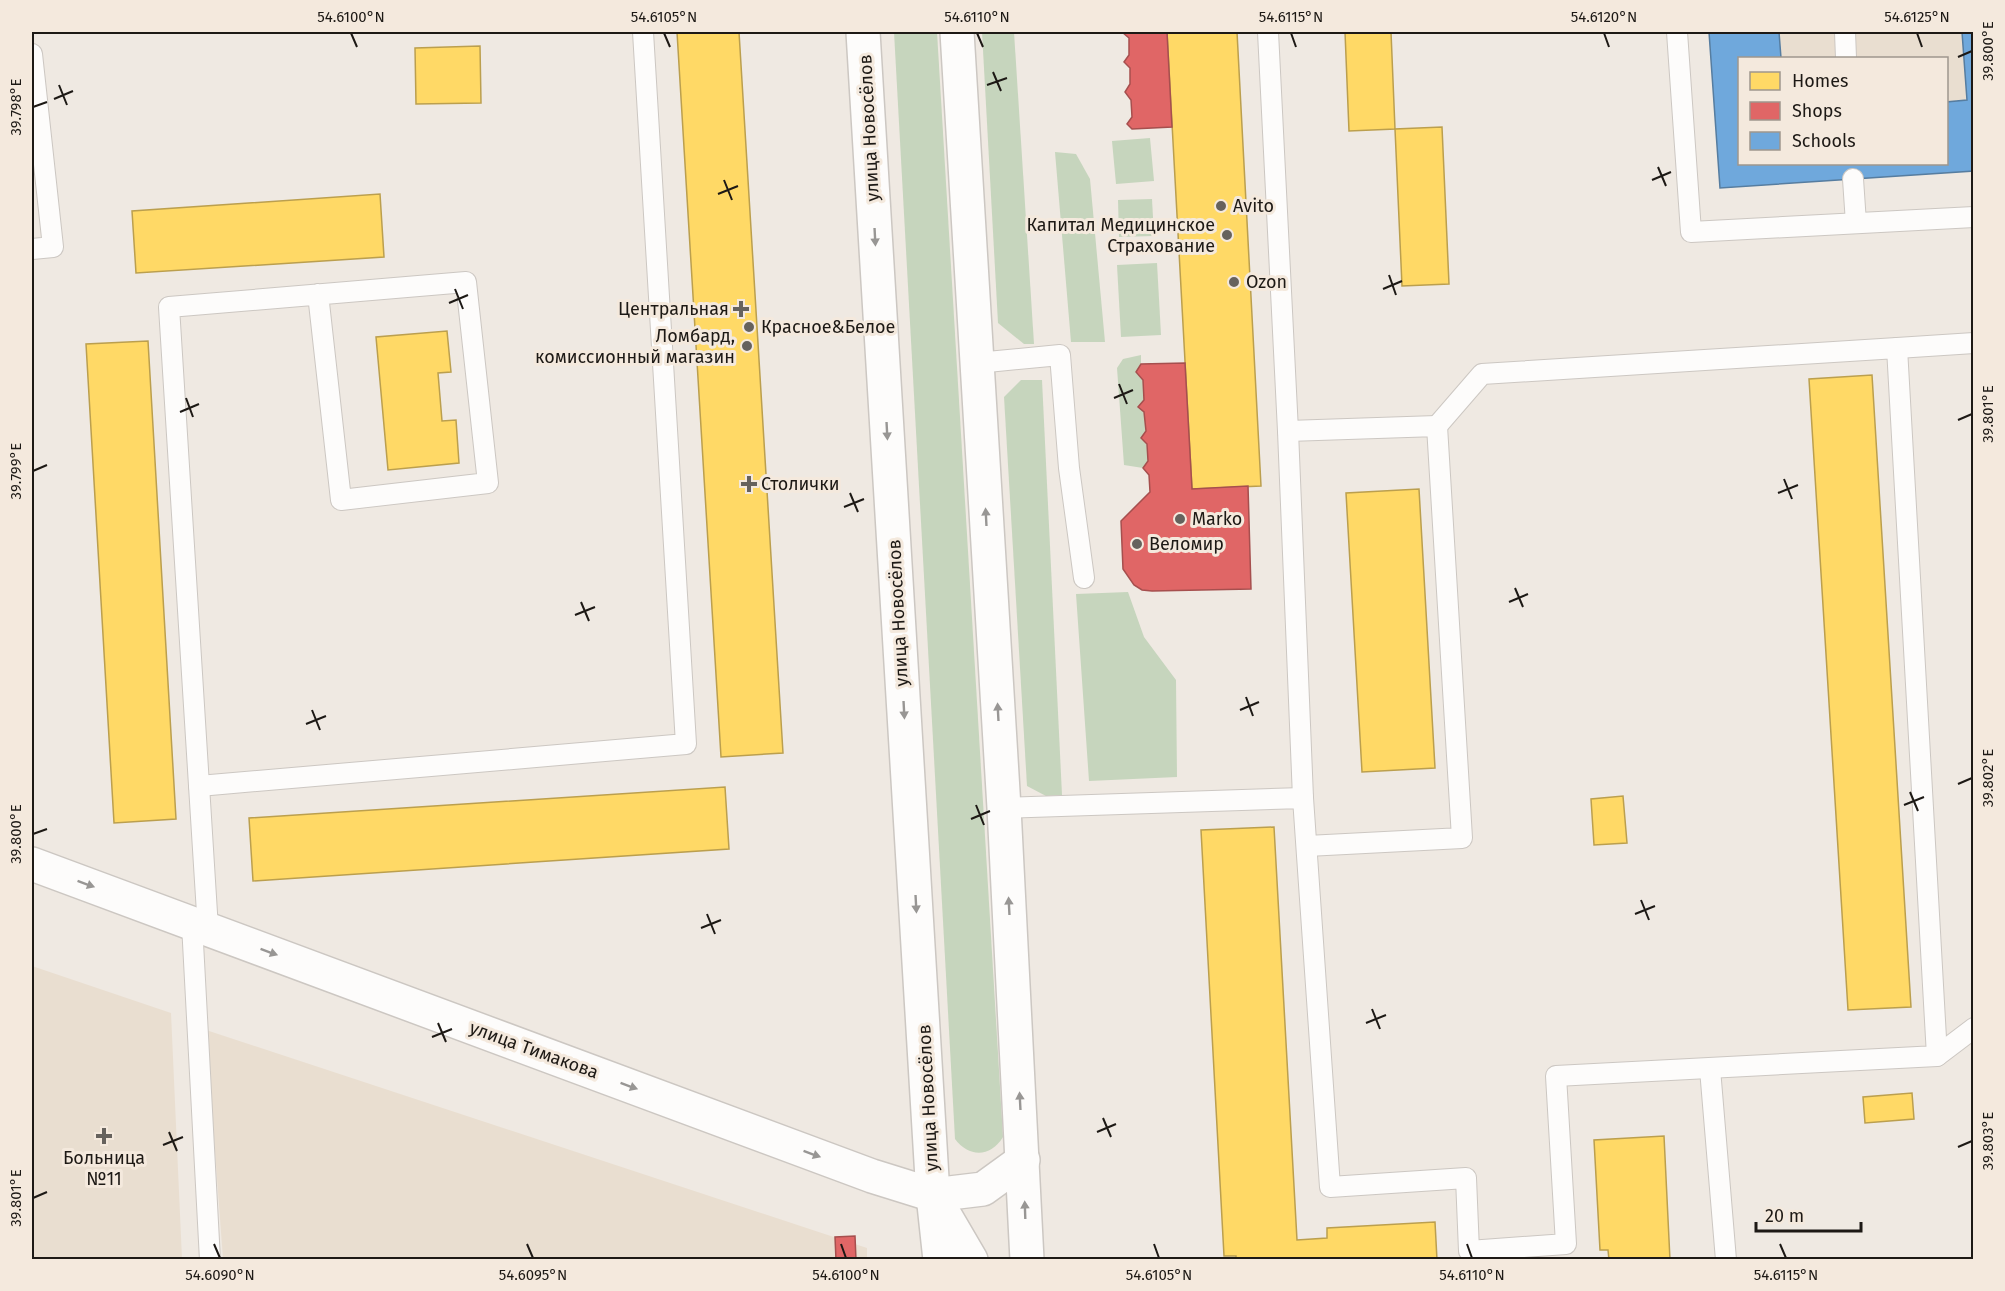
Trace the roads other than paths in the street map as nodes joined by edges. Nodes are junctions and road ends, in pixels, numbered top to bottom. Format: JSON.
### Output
{"nodes":[{"id":1,"x":643,"y":32,"type":"edge"},
{"id":2,"x":863,"y":32,"type":"edge"},
{"id":3,"x":957,"y":32,"type":"edge"},
{"id":4,"x":1268,"y":32,"type":"edge"},
{"id":5,"x":1677,"y":32,"type":"edge"},
{"id":6,"x":1845,"y":32,"type":"edge"},
{"id":7,"x":32,"y":54,"type":"edge"},
{"id":8,"x":1846,"y":57,"type":"edge"},
{"id":9,"x":1853,"y":179,"type":"dead end"},
{"id":10,"x":1974,"y":217,"type":"edge"},
{"id":11,"x":1856,"y":223,"type":"junction"},
{"id":12,"x":32,"y":249,"type":"edge"},
{"id":13,"x":318,"y":294,"type":"junction"},
{"id":14,"x":1974,"y":343,"type":"edge"},
{"id":15,"x":1897,"y":348,"type":"junction"},
{"id":16,"x":977,"y":363,"type":"junction"},
{"id":17,"x":1437,"y":426,"type":"junction"},
{"id":18,"x":1288,"y":431,"type":"junction"},
{"id":19,"x":1084,"y":579,"type":"dead end"},
{"id":20,"x":199,"y":786,"type":"junction"},
{"id":21,"x":1303,"y":798,"type":"junction"},
{"id":22,"x":1004,"y":808,"type":"junction"},
{"id":23,"x":1307,"y":846,"type":"junction"},
{"id":24,"x":32,"y":864,"type":"edge"},
{"id":25,"x":200,"y":926,"type":"junction"},
{"id":26,"x":1974,"y":1028,"type":"edge"},
{"id":27,"x":1937,"y":1056,"type":"junction"},
{"id":28,"x":1710,"y":1069,"type":"junction"},
{"id":29,"x":1023,"y":1160,"type":"junction"},
{"id":30,"x":933,"y":1195,"type":"junction"},
{"id":31,"x":210,"y":1260,"type":"edge"},
{"id":32,"x":940,"y":1260,"type":"edge"},
{"id":33,"x":971,"y":1260,"type":"edge"},
{"id":34,"x":1027,"y":1260,"type":"edge"},
{"id":35,"x":1726,"y":1260,"type":"edge"}],
"edges":[{"from":1,"to":20,"type":"lane"},
{"from":2,"to":30,"type":"main road","name":"улица Новосёлов","one_way":true},
{"from":3,"to":16,"type":"main road"},
{"from":4,"to":18,"type":"lane"},
{"from":5,"to":11,"type":"lane"},
{"from":6,"to":8,"type":"lane"},
{"from":7,"to":12,"type":"lane"},
{"from":9,"to":11,"type":"lane"},
{"from":10,"to":11,"type":"lane"},
{"from":13,"to":13,"type":"lane"},
{"from":13,"to":20,"type":"lane"},
{"from":14,"to":15,"type":"lane"},
{"from":15,"to":17,"type":"lane"},
{"from":15,"to":27,"type":"lane"},
{"from":16,"to":19,"type":"lane"},
{"from":22,"to":16,"type":"main road","one_way":true},
{"from":17,"to":18,"type":"lane"},
{"from":17,"to":23,"type":"lane"},
{"from":18,"to":21,"type":"lane"},
{"from":20,"to":25,"type":"lane"},
{"from":21,"to":22,"type":"lane"},
{"from":21,"to":23,"type":"lane"},
{"from":29,"to":22,"type":"main road","one_way":true},
{"from":23,"to":28,"type":"lane"},
{"from":24,"to":25,"type":"main road","name":"улица Тимакова","one_way":true},
{"from":25,"to":30,"type":"main road","name":"улица Тимакова","one_way":true},
{"from":25,"to":31,"type":"lane"},
{"from":26,"to":27,"type":"lane"},
{"from":27,"to":28,"type":"lane"},
{"from":28,"to":35,"type":"lane"},
{"from":29,"to":30,"type":"main road","name":"улица Новосёлов"},
{"from":34,"to":29,"type":"main road","one_way":true},
{"from":30,"to":32,"type":"main road","name":"улица Новосёлов"},
{"from":30,"to":33,"type":"main road"}]}
